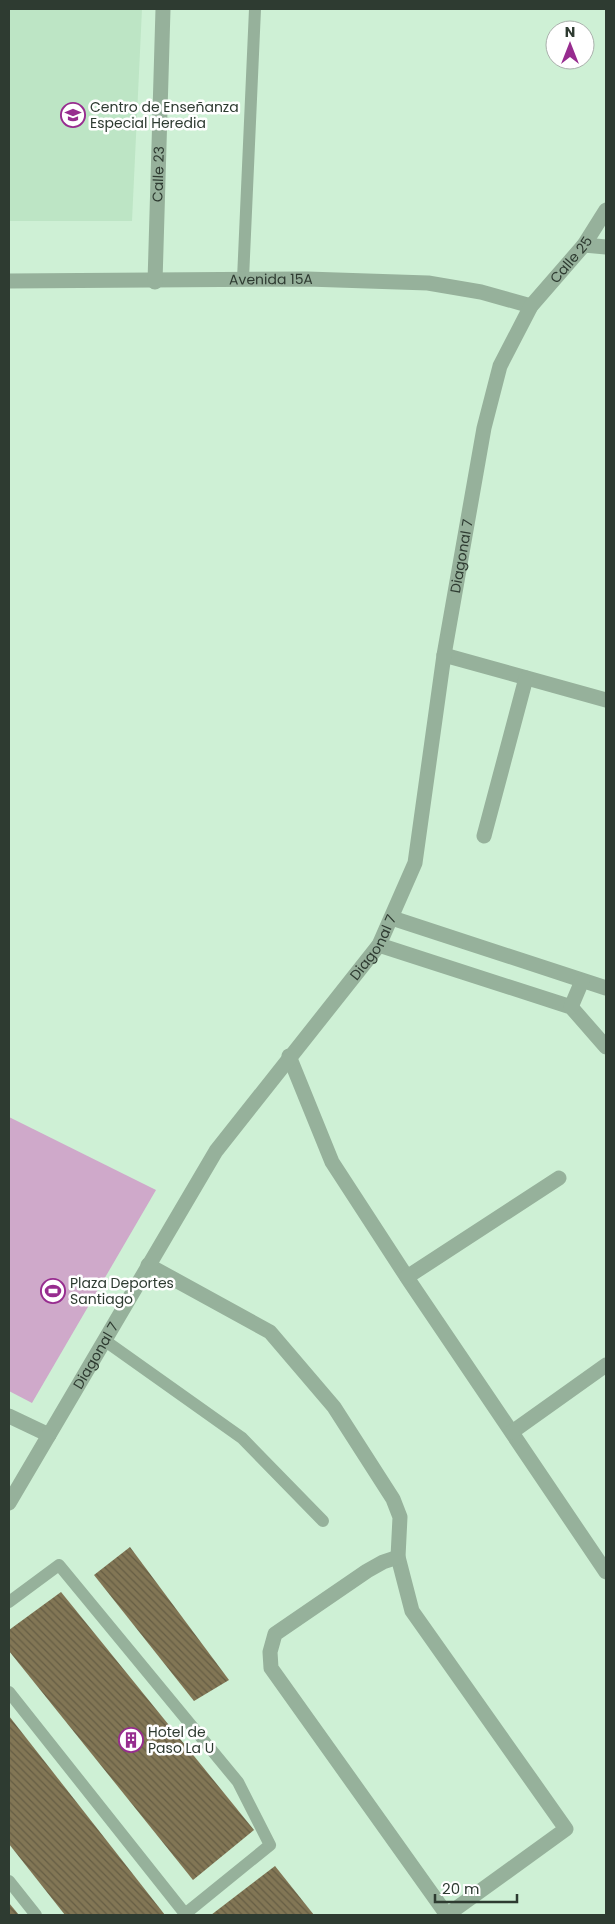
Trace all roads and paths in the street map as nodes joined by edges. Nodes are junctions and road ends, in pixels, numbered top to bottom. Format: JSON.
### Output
{"nodes":[{"id":1,"x":163,"y":9,"type":"edge"},
{"id":2,"x":255,"y":9,"type":"edge"},
{"id":3,"x":606,"y":210,"type":"edge"},
{"id":4,"x":584,"y":245,"type":"junction"},
{"id":5,"x":606,"y":247,"type":"edge"},
{"id":6,"x":243,"y":279,"type":"junction"},
{"id":7,"x":9,"y":282,"type":"edge"},
{"id":8,"x":155,"y":282,"type":"junction"},
{"id":9,"x":531,"y":306,"type":"junction"},
{"id":10,"x":444,"y":654,"type":"junction"},
{"id":11,"x":526,"y":678,"type":"junction"},
{"id":12,"x":606,"y":700,"type":"edge"},
{"id":13,"x":484,"y":836,"type":"dead end"},
{"id":14,"x":392,"y":918,"type":"junction"},
{"id":15,"x":379,"y":946,"type":"junction"},
{"id":16,"x":582,"y":981,"type":"junction"},
{"id":17,"x":606,"y":988,"type":"edge"},
{"id":18,"x":571,"y":1008,"type":"junction"},
{"id":19,"x":606,"y":1047,"type":"edge"},
{"id":20,"x":289,"y":1056,"type":"junction"},
{"id":21,"x":559,"y":1178,"type":"dead end"},
{"id":22,"x":148,"y":1265,"type":"junction"},
{"id":23,"x":407,"y":1277,"type":"junction"},
{"id":24,"x":104,"y":1340,"type":"junction"},
{"id":25,"x":606,"y":1365,"type":"edge"},
{"id":26,"x":9,"y":1416,"type":"edge"},
{"id":27,"x":512,"y":1432,"type":"junction"},
{"id":28,"x":49,"y":1435,"type":"junction"},
{"id":29,"x":9,"y":1503,"type":"edge"},
{"id":30,"x":323,"y":1521,"type":"dead end"},
{"id":31,"x":398,"y":1557,"type":"junction"},
{"id":32,"x":606,"y":1572,"type":"edge"},
{"id":33,"x":9,"y":1602,"type":"edge"},
{"id":34,"x":9,"y":1692,"type":"edge"},
{"id":35,"x":9,"y":1881,"type":"edge"},
{"id":36,"x":36,"y":1915,"type":"edge"},
{"id":37,"x":185,"y":1915,"type":"edge"},
{"id":38,"x":447,"y":1915,"type":"edge"}],
"edges":[{"from":1,"to":8,"type":"street","name":"Calle 23"},
{"from":2,"to":6,"type":"lane"},
{"from":3,"to":4,"type":"street","name":"Calle 25"},
{"from":4,"to":5,"type":"street"},
{"from":4,"to":9,"type":"street","name":"Calle 25"},
{"from":6,"to":8,"type":"street","name":"Avenida 15A"},
{"from":6,"to":9,"type":"street","name":"Avenida 15A"},
{"from":7,"to":8,"type":"street","name":"Avenida 15A"},
{"from":9,"to":10,"type":"street","name":"Diagonal 7"},
{"from":10,"to":11,"type":"street"},
{"from":10,"to":14,"type":"street","name":"Diagonal 7"},
{"from":11,"to":12,"type":"street"},
{"from":11,"to":13,"type":"street"},
{"from":14,"to":15,"type":"street","name":"Diagonal 7"},
{"from":14,"to":16,"type":"street"},
{"from":15,"to":18,"type":"street"},
{"from":15,"to":20,"type":"street","name":"Diagonal 7"},
{"from":16,"to":17,"type":"street"},
{"from":16,"to":18,"type":"street"},
{"from":18,"to":19,"type":"street"},
{"from":20,"to":22,"type":"street","name":"Diagonal 7"},
{"from":20,"to":23,"type":"street"},
{"from":21,"to":23,"type":"street"},
{"from":22,"to":24,"type":"street","name":"Diagonal 7"},
{"from":22,"to":31,"type":"street"},
{"from":23,"to":27,"type":"street"},
{"from":24,"to":28,"type":"street","name":"Diagonal 7"},
{"from":24,"to":30,"type":"lane"},
{"from":25,"to":27,"type":"street"},
{"from":26,"to":28,"type":"street"},
{"from":27,"to":32,"type":"street"},
{"from":28,"to":29,"type":"street","name":"Diagonal 7"},
{"from":31,"to":38,"type":"street"},
{"from":31,"to":38,"type":"street"},
{"from":33,"to":37,"type":"lane"},
{"from":34,"to":37,"type":"lane"},
{"from":35,"to":36,"type":"lane"}]}
